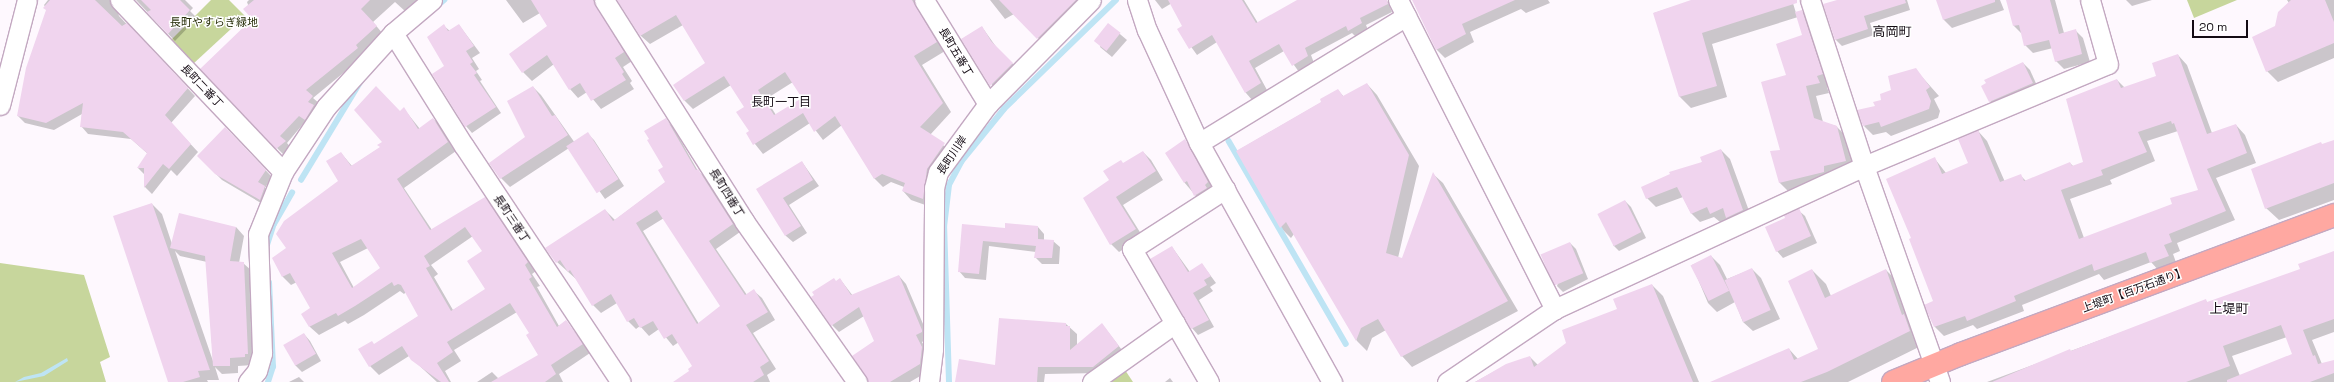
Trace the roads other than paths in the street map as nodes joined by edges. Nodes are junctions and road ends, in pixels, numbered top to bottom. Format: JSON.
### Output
{"nodes":[{"id":1,"x":27,"y":0,"type":"edge"},
{"id":2,"x":120,"y":0,"type":"edge"},
{"id":3,"x":432,"y":0,"type":"edge"},
{"id":4,"x":604,"y":0,"type":"edge"},
{"id":5,"x":924,"y":0,"type":"edge"},
{"id":6,"x":1091,"y":0,"type":"edge"},
{"id":7,"x":1137,"y":0,"type":"edge"},
{"id":8,"x":1810,"y":0,"type":"edge"},
{"id":9,"x":2090,"y":0,"type":"edge"},
{"id":10,"x":1402,"y":8,"type":"edge"},
{"id":11,"x":393,"y":33,"type":"junction"},
{"id":12,"x":988,"y":104,"type":"junction"},
{"id":13,"x":0,"y":106,"type":"edge"},
{"id":14,"x":1199,"y":143,"type":"junction"},
{"id":15,"x":1864,"y":166,"type":"junction"},
{"id":16,"x":284,"y":172,"type":"junction"},
{"id":17,"x":1225,"y":189,"type":"junction"},
{"id":18,"x":2334,"y":215,"type":"edge"},
{"id":19,"x":1555,"y":309,"type":"junction"},
{"id":20,"x":1175,"y":323,"type":"junction"},
{"id":21,"x":1937,"y":373,"type":"edge"},
{"id":22,"x":248,"y":382,"type":"edge"},
{"id":23,"x":621,"y":382,"type":"edge"},
{"id":24,"x":857,"y":382,"type":"edge"},
{"id":25,"x":928,"y":382,"type":"edge"},
{"id":26,"x":1092,"y":382,"type":"edge"},
{"id":27,"x":1209,"y":382,"type":"edge"},
{"id":28,"x":1332,"y":382,"type":"edge"},
{"id":29,"x":1447,"y":382,"type":"edge"},
{"id":30,"x":1893,"y":382,"type":"edge"}],
"edges":[{"from":1,"to":13,"type":"street"},
{"from":2,"to":16,"type":"street","name":"長町二番丁"},
{"from":3,"to":11,"type":"street"},
{"from":4,"to":24,"type":"street","name":"長町四番丁"},
{"from":5,"to":12,"type":"street","name":"長町五番丁"},
{"from":6,"to":12,"type":"street","name":"長町川岸"},
{"from":7,"to":14,"type":"street"},
{"from":8,"to":15,"type":"street"},
{"from":9,"to":15,"type":"street"},
{"from":10,"to":14,"type":"street"},
{"from":10,"to":19,"type":"street"},
{"from":11,"to":16,"type":"street"},
{"from":11,"to":23,"type":"street","name":"長町三番丁"},
{"from":12,"to":25,"type":"street","name":"長町川岸"},
{"from":14,"to":17,"type":"street"},
{"from":15,"to":19,"type":"street"},
{"from":15,"to":21,"type":"street"},
{"from":16,"to":22,"type":"street"},
{"from":17,"to":20,"type":"street"},
{"from":17,"to":28,"type":"street"},
{"from":18,"to":21,"type":"highway","name":"上堤町【百万石通り】"},
{"from":19,"to":29,"type":"street"},
{"from":20,"to":26,"type":"street"},
{"from":20,"to":27,"type":"street"},
{"from":21,"to":30,"type":"highway","name":"上堤町【百万石通り】"}]}
